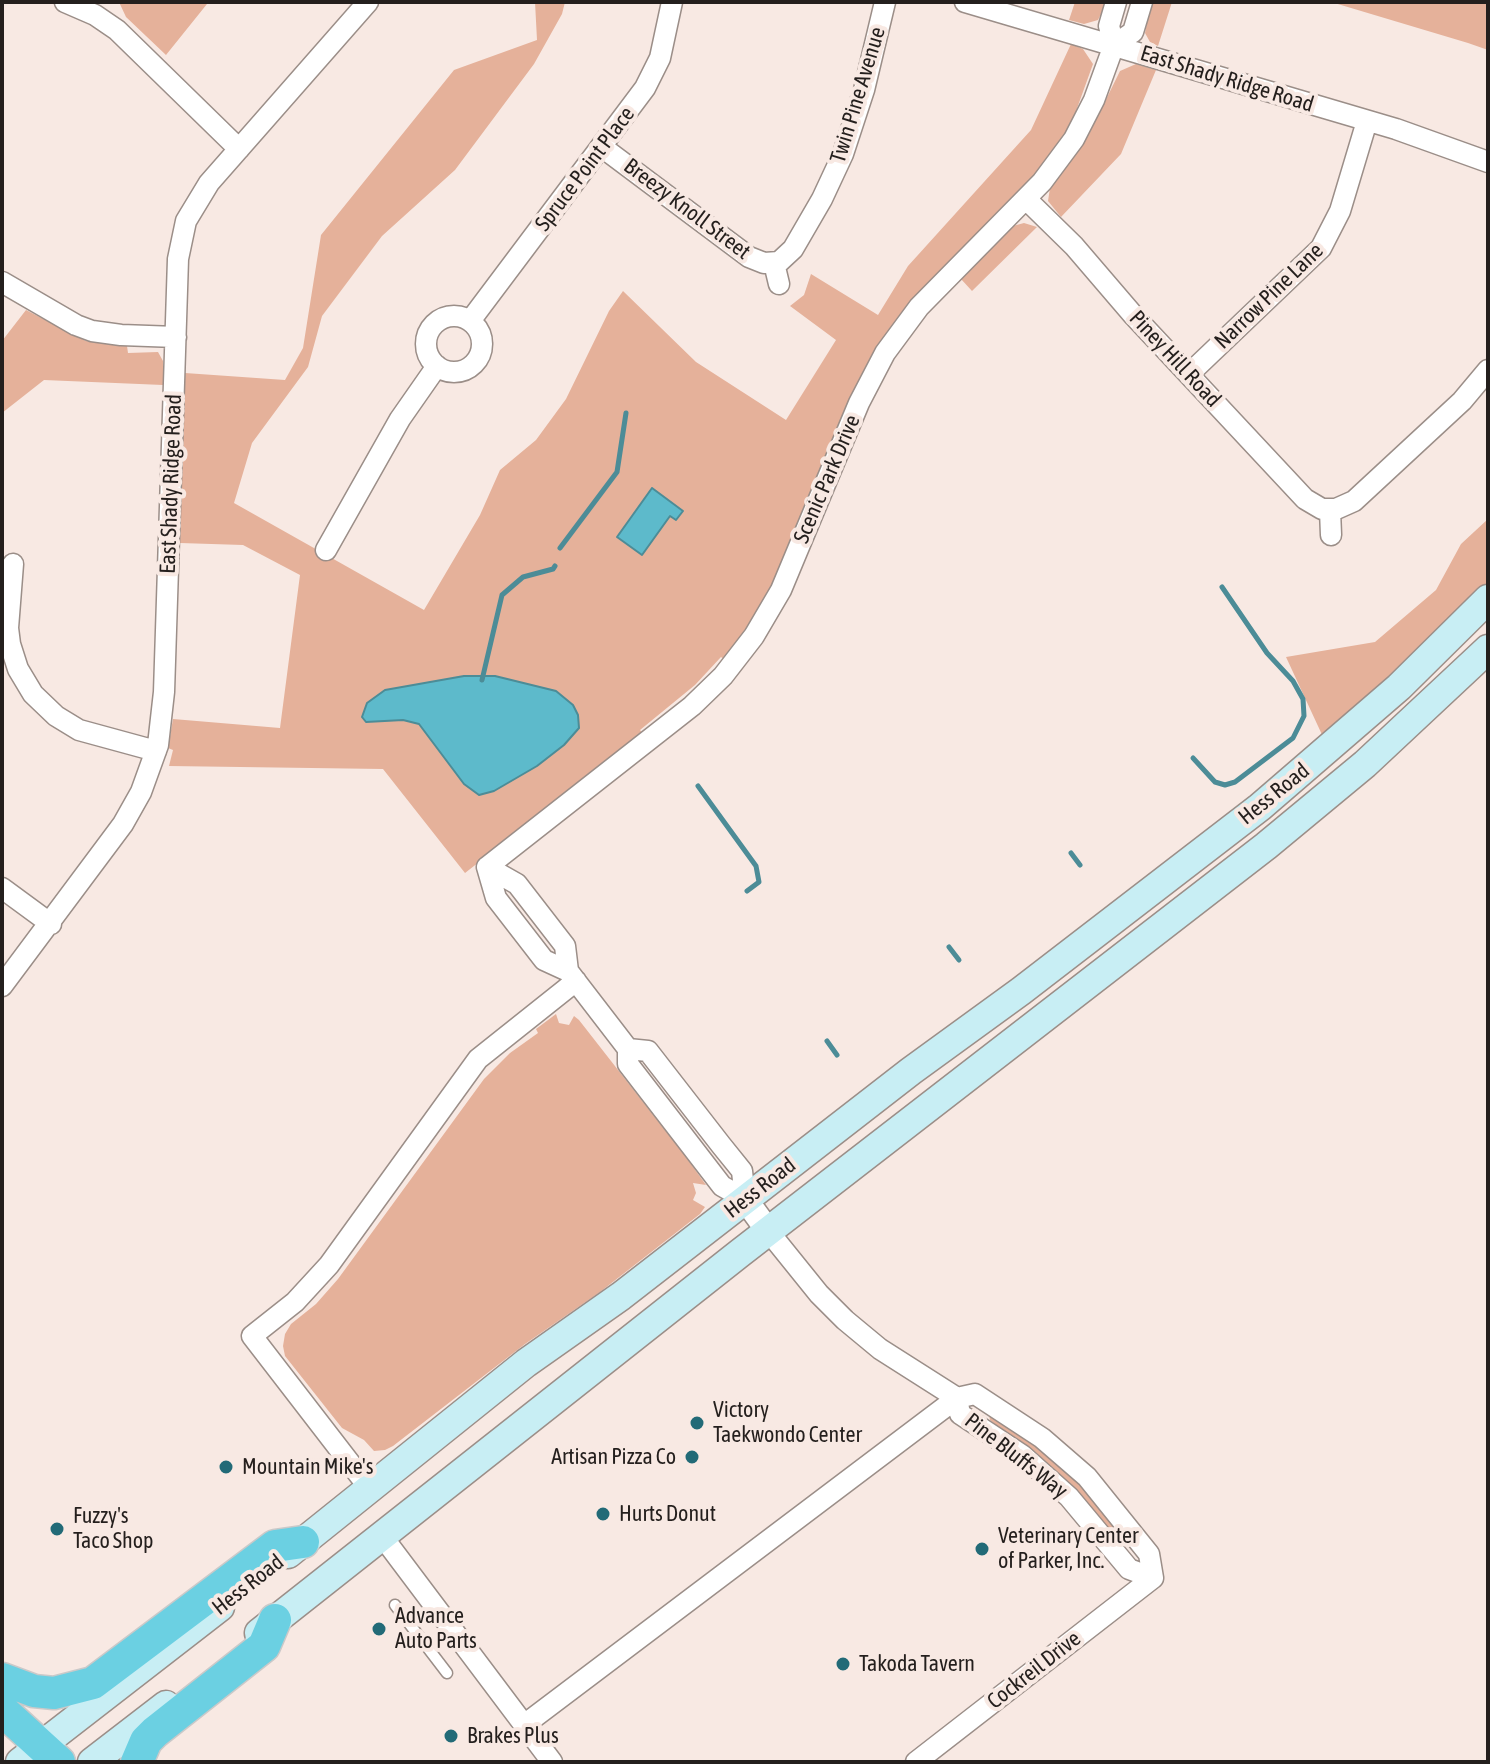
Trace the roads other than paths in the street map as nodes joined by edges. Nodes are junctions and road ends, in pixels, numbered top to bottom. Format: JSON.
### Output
{"nodes":[{"id":1,"x":65,"y":2,"type":"edge"},
{"id":2,"x":368,"y":2,"type":"edge"},
{"id":3,"x":672,"y":2,"type":"edge"},
{"id":4,"x":885,"y":2,"type":"edge"},
{"id":5,"x":965,"y":2,"type":"edge"},
{"id":6,"x":1116,"y":2,"type":"edge"},
{"id":7,"x":1142,"y":2,"type":"edge"},
{"id":8,"x":92,"y":7,"type":"edge"},
{"id":9,"x":1114,"y":45,"type":"junction"},
{"id":10,"x":1367,"y":121,"type":"junction"},
{"id":11,"x":602,"y":147,"type":"junction"},
{"id":12,"x":239,"y":149,"type":"junction"},
{"id":13,"x":1488,"y":162,"type":"edge"},
{"id":14,"x":1026,"y":199,"type":"junction"},
{"id":15,"x":774,"y":263,"type":"junction"},
{"id":16,"x":2,"y":282,"type":"edge"},
{"id":17,"x":779,"y":284,"type":"dead end"},
{"id":18,"x":470,"y":321,"type":"junction"},
{"id":19,"x":176,"y":337,"type":"junction"},
{"id":20,"x":437,"y":366,"type":"junction"},
{"id":21,"x":1488,"y":370,"type":"edge"},
{"id":22,"x":1189,"y":374,"type":"junction"},
{"id":23,"x":1330,"y":510,"type":"junction"},
{"id":24,"x":1331,"y":535,"type":"dead end"},
{"id":25,"x":326,"y":550,"type":"dead end"},
{"id":26,"x":13,"y":564,"type":"dead end"},
{"id":27,"x":1488,"y":599,"type":"edge"},
{"id":28,"x":1488,"y":649,"type":"edge"},
{"id":29,"x":156,"y":751,"type":"junction"},
{"id":30,"x":487,"y":867,"type":"joint"},
{"id":31,"x":2,"y":888,"type":"edge"},
{"id":32,"x":51,"y":924,"type":"junction"},
{"id":33,"x":572,"y":976,"type":"junction"},
{"id":34,"x":2,"y":986,"type":"edge"},
{"id":35,"x":745,"y":1199,"type":"junction"},
{"id":36,"x":769,"y":1232,"type":"junction"},
{"id":37,"x":957,"y":1398,"type":"junction"},
{"id":38,"x":370,"y":1489,"type":"junction"},
{"id":39,"x":382,"y":1536,"type":"junction"},
{"id":40,"x":303,"y":1542,"type":"junction"},
{"id":41,"x":1153,"y":1578,"type":"joint"},
{"id":42,"x":395,"y":1605,"type":"dead end"},
{"id":43,"x":275,"y":1620,"type":"junction"},
{"id":44,"x":447,"y":1673,"type":"dead end"},
{"id":45,"x":2,"y":1679,"type":"edge"},
{"id":46,"x":2,"y":1710,"type":"edge"},
{"id":47,"x":524,"y":1725,"type":"junction"},
{"id":48,"x":40,"y":1757,"type":"edge"},
{"id":49,"x":92,"y":1762,"type":"edge"},
{"id":50,"x":137,"y":1762,"type":"edge"},
{"id":51,"x":552,"y":1762,"type":"edge"},
{"id":52,"x":916,"y":1762,"type":"edge"}],
"edges":[{"from":1,"to":8,"type":"street"},
{"from":2,"to":12,"type":"street","name":"East Shady Ridge Road"},
{"from":3,"to":11,"type":"street","name":"Spruce Point Place"},
{"from":4,"to":15,"type":"street","name":"Twin Pine Avenue"},
{"from":5,"to":9,"type":"street","name":"East Shady Ridge Road"},
{"from":6,"to":9,"type":"street","name":"Scenic Park Drive"},
{"from":7,"to":9,"type":"street","name":"Scenic Park Drive"},
{"from":8,"to":12,"type":"street"},
{"from":9,"to":10,"type":"street","name":"East Shady Ridge Road"},
{"from":9,"to":14,"type":"street","name":"Scenic Park Drive"},
{"from":10,"to":13,"type":"street","name":"East Shady Ridge Road"},
{"from":10,"to":22,"type":"street","name":"Narrow Pine Lane"},
{"from":11,"to":15,"type":"street","name":"Breezy Knoll Street"},
{"from":11,"to":18,"type":"street","name":"Spruce Point Place"},
{"from":12,"to":19,"type":"street","name":"East Shady Ridge Road"},
{"from":14,"to":22,"type":"street","name":"Piney Hill Road"},
{"from":14,"to":30,"type":"street","name":"Scenic Park Drive"},
{"from":15,"to":17,"type":"street"},
{"from":16,"to":19,"type":"street"},
{"from":18,"to":20,"type":"street"},
{"from":18,"to":20,"type":"street"},
{"from":19,"to":29,"type":"street","name":"East Shady Ridge Road"},
{"from":20,"to":25,"type":"street"},
{"from":21,"to":23,"type":"street"},
{"from":22,"to":23,"type":"street","name":"Piney Hill Road"},
{"from":23,"to":24,"type":"street"},
{"from":26,"to":29,"type":"street"},
{"from":27,"to":35,"type":"main road","name":"Hess Road"},
{"from":28,"to":36,"type":"main road","name":"Hess Road"},
{"from":29,"to":32,"type":"street","name":"East Shady Ridge Road"},
{"from":30,"to":33,"type":"street","name":"Pine Bluffs Way"},
{"from":31,"to":32,"type":"street"},
{"from":32,"to":34,"type":"street","name":"East Shady Ridge Road"},
{"from":33,"to":35,"type":"street","name":"Pine Bluffs Way"},
{"from":33,"to":38,"type":"street"},
{"from":35,"to":36,"type":"street","name":"Pine Bluffs Way"},
{"from":35,"to":38,"type":"main road","name":"Hess Road"},
{"from":36,"to":37,"type":"street","name":"Pine Bluffs Way"},
{"from":36,"to":39,"type":"main road","name":"Hess Road"},
{"from":37,"to":41,"type":"street","name":"Pine Bluffs Way"},
{"from":37,"to":47,"type":"street"},
{"from":38,"to":40,"type":"main road","name":"Hess Road"},
{"from":39,"to":43,"type":"main road","name":"Hess Road"},
{"from":39,"to":47,"type":"street"},
{"from":40,"to":45,"type":"highway"},
{"from":40,"to":48,"type":"main road","name":"Hess Road"},
{"from":41,"to":52,"type":"street","name":"Cockreil Drive"},
{"from":42,"to":44,"type":"lane"},
{"from":43,"to":49,"type":"main road","name":"Hess Road"},
{"from":43,"to":50,"type":"highway"},
{"from":46,"to":48,"type":"highway"},
{"from":47,"to":51,"type":"street"}]}
